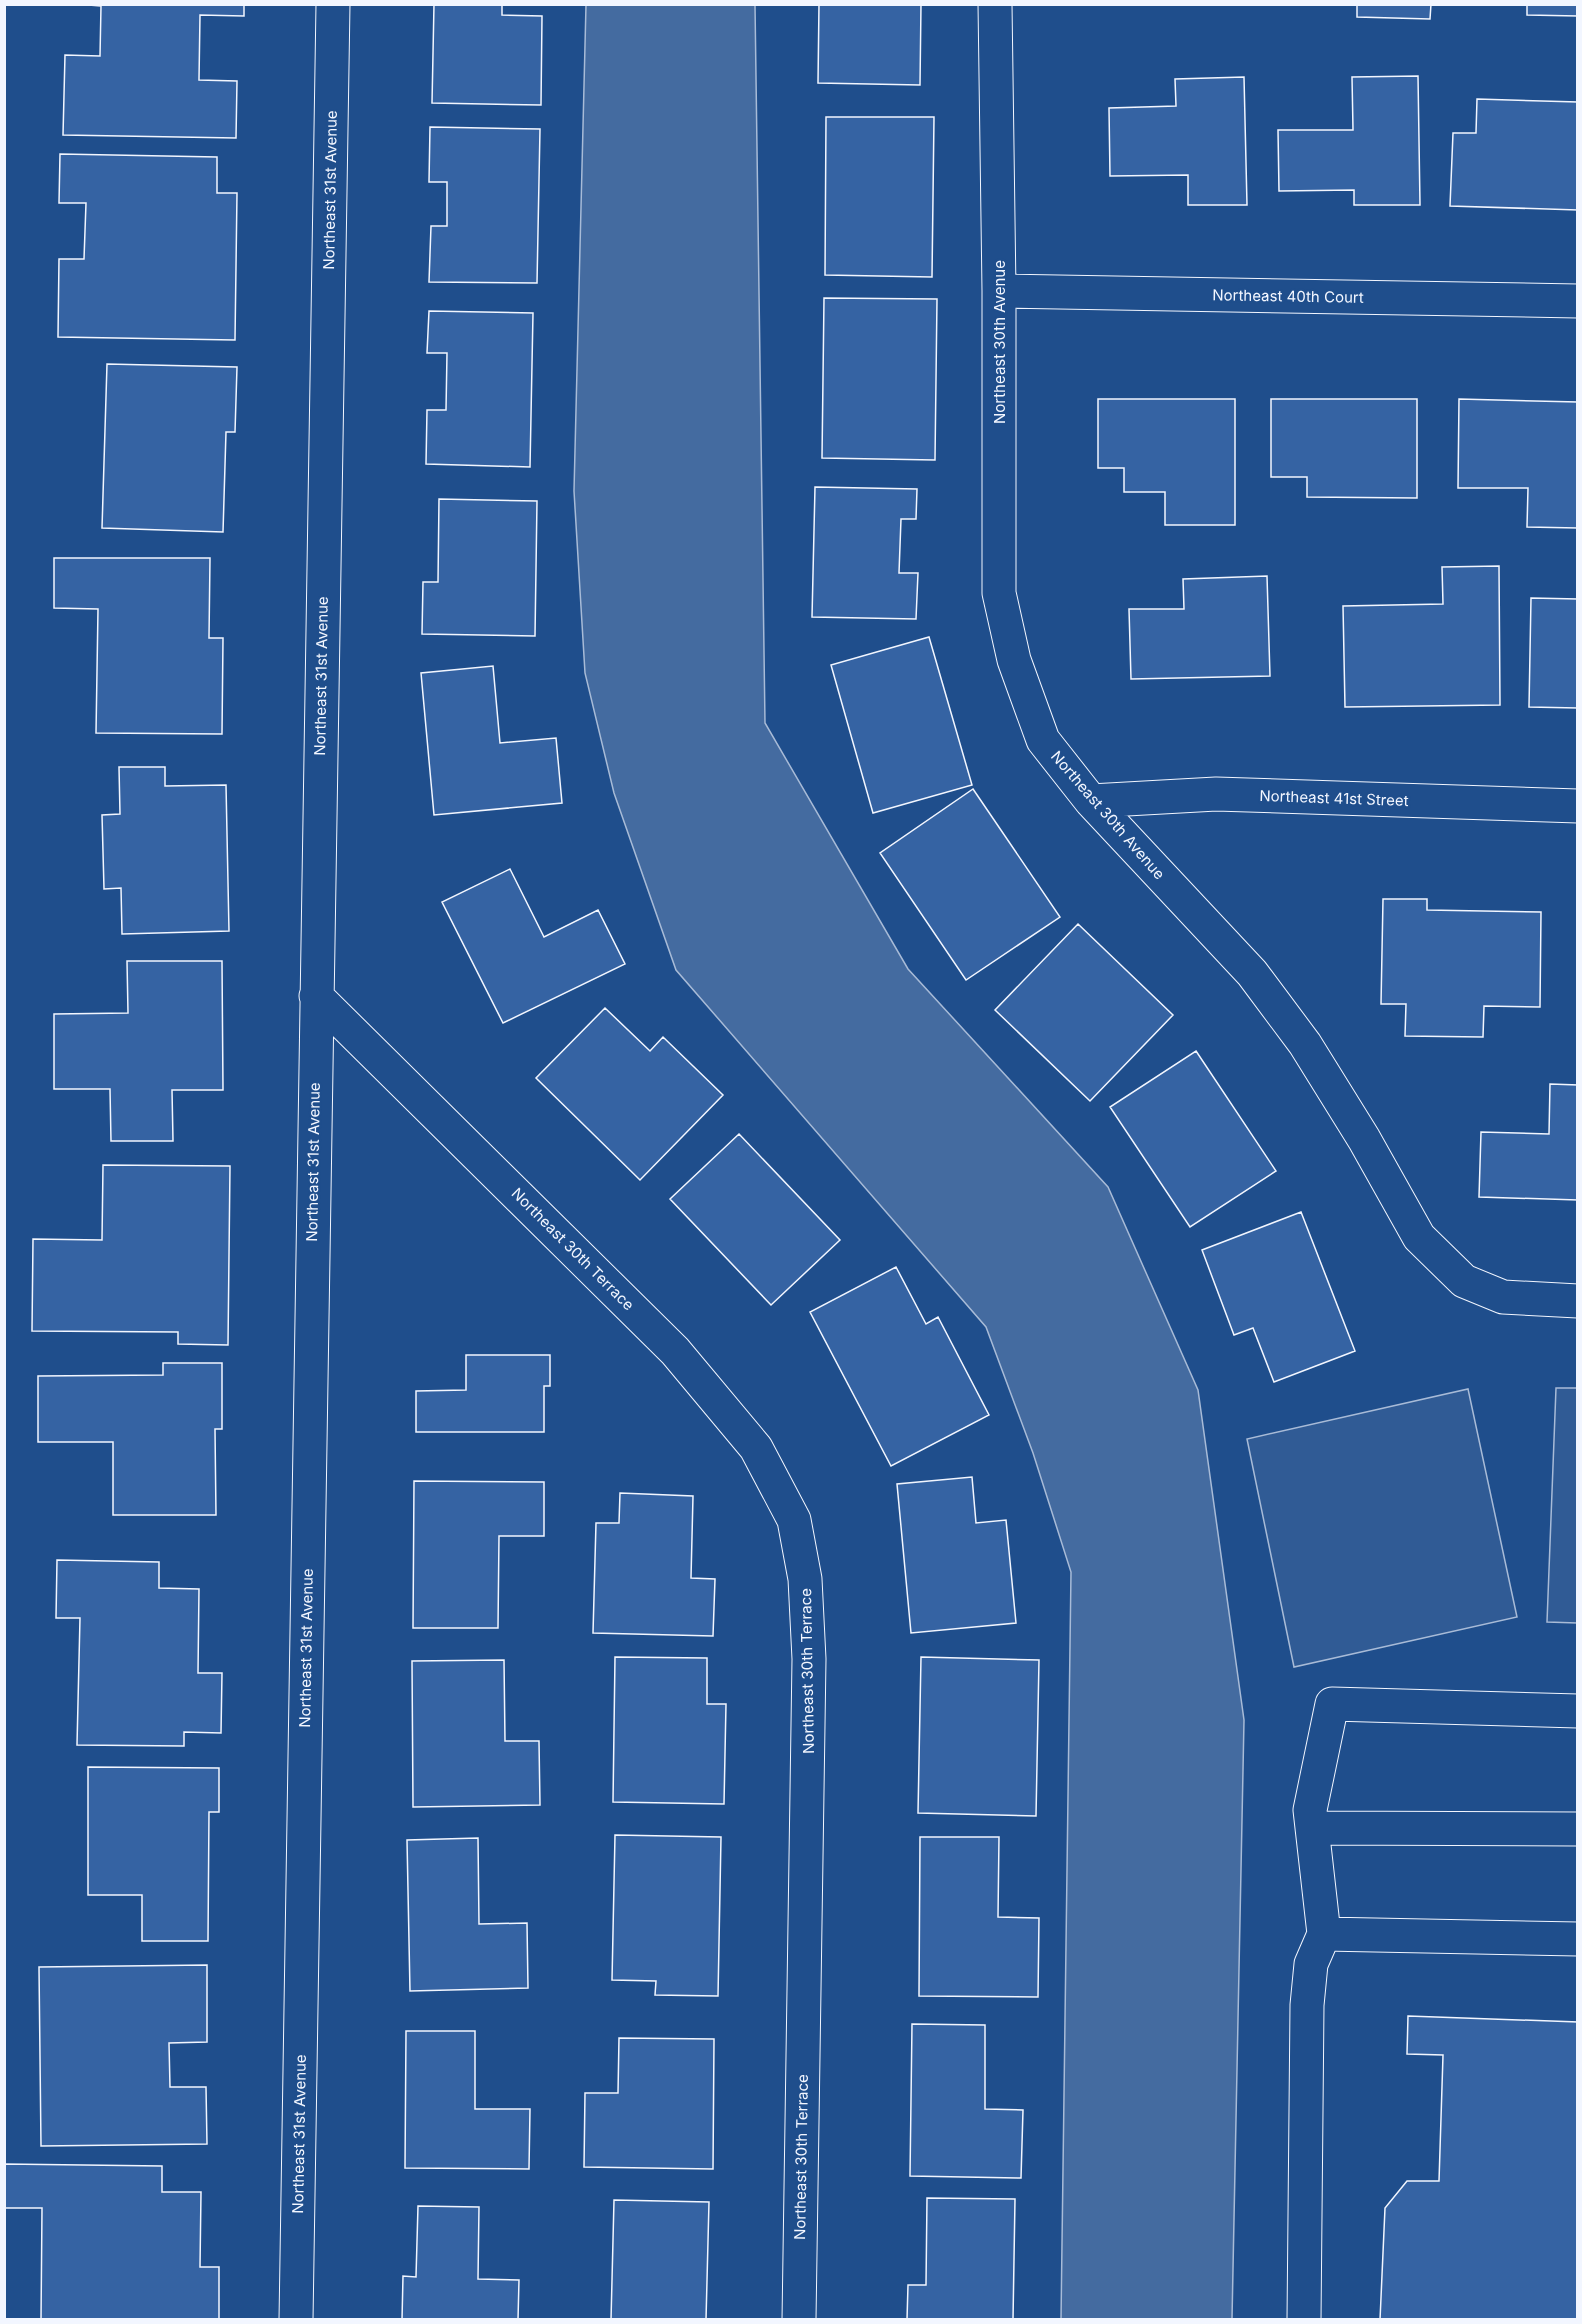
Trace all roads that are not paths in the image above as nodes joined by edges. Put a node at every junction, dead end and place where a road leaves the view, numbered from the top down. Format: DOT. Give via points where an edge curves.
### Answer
graph roads {
  1 [pos="333,4"];
  2 [pos="995,4"];
  3 [pos="999,291"];
  4 [pos="1578,301"];
  5 [pos="1091,801"];
  6 [pos="1578,806"];
  7 [pos="316,996"];
  8 [pos="1578,1301"];
  9 [pos="1578,1711"];
  10 [pos="1312,1828"];
  11 [pos="1578,1829"];
  12 [pos="1324,1934"];
  13 [pos="1578,1939"];
  14 [pos="296,2319"];
  15 [pos="799,2319"];
  16 [pos="1305,2319"];
  1 -- 7 [label="street, Northeast 31st Avenue"];
  2 -- 3 [label="street, Northeast 30th Avenue"];
  3 -- 4 [label="street, Northeast 40th Court"];
  3 -- 5 [label="street, Northeast 30th Avenue" via="999,592 1014,660 1042,740"];
  5 -- 6 [label="street, Northeast 41st Street" via="1216,794"];
  5 -- 8 [label="street, Northeast 30th Avenue" via="1252,973 1311,1054 1365,1139 1419,1237 1464,1281 1503,1297"];
  7 -- 14 [label="street, Northeast 31st Avenue"];
  7 -- 15 [label="street, Northeast 30th Terrace" via="675,1351 756,1448 794,1520 805,1579 809,1659"];
  9 -- 10 [label="street" via="1332,1704 1310,1810"];
  10 -- 11 [label="street"];
  10 -- 12 [label="street"];
  12 -- 13 [label="street"];
  12 -- 16 [label="street" via="1311,1964 1307,2005"];
}
